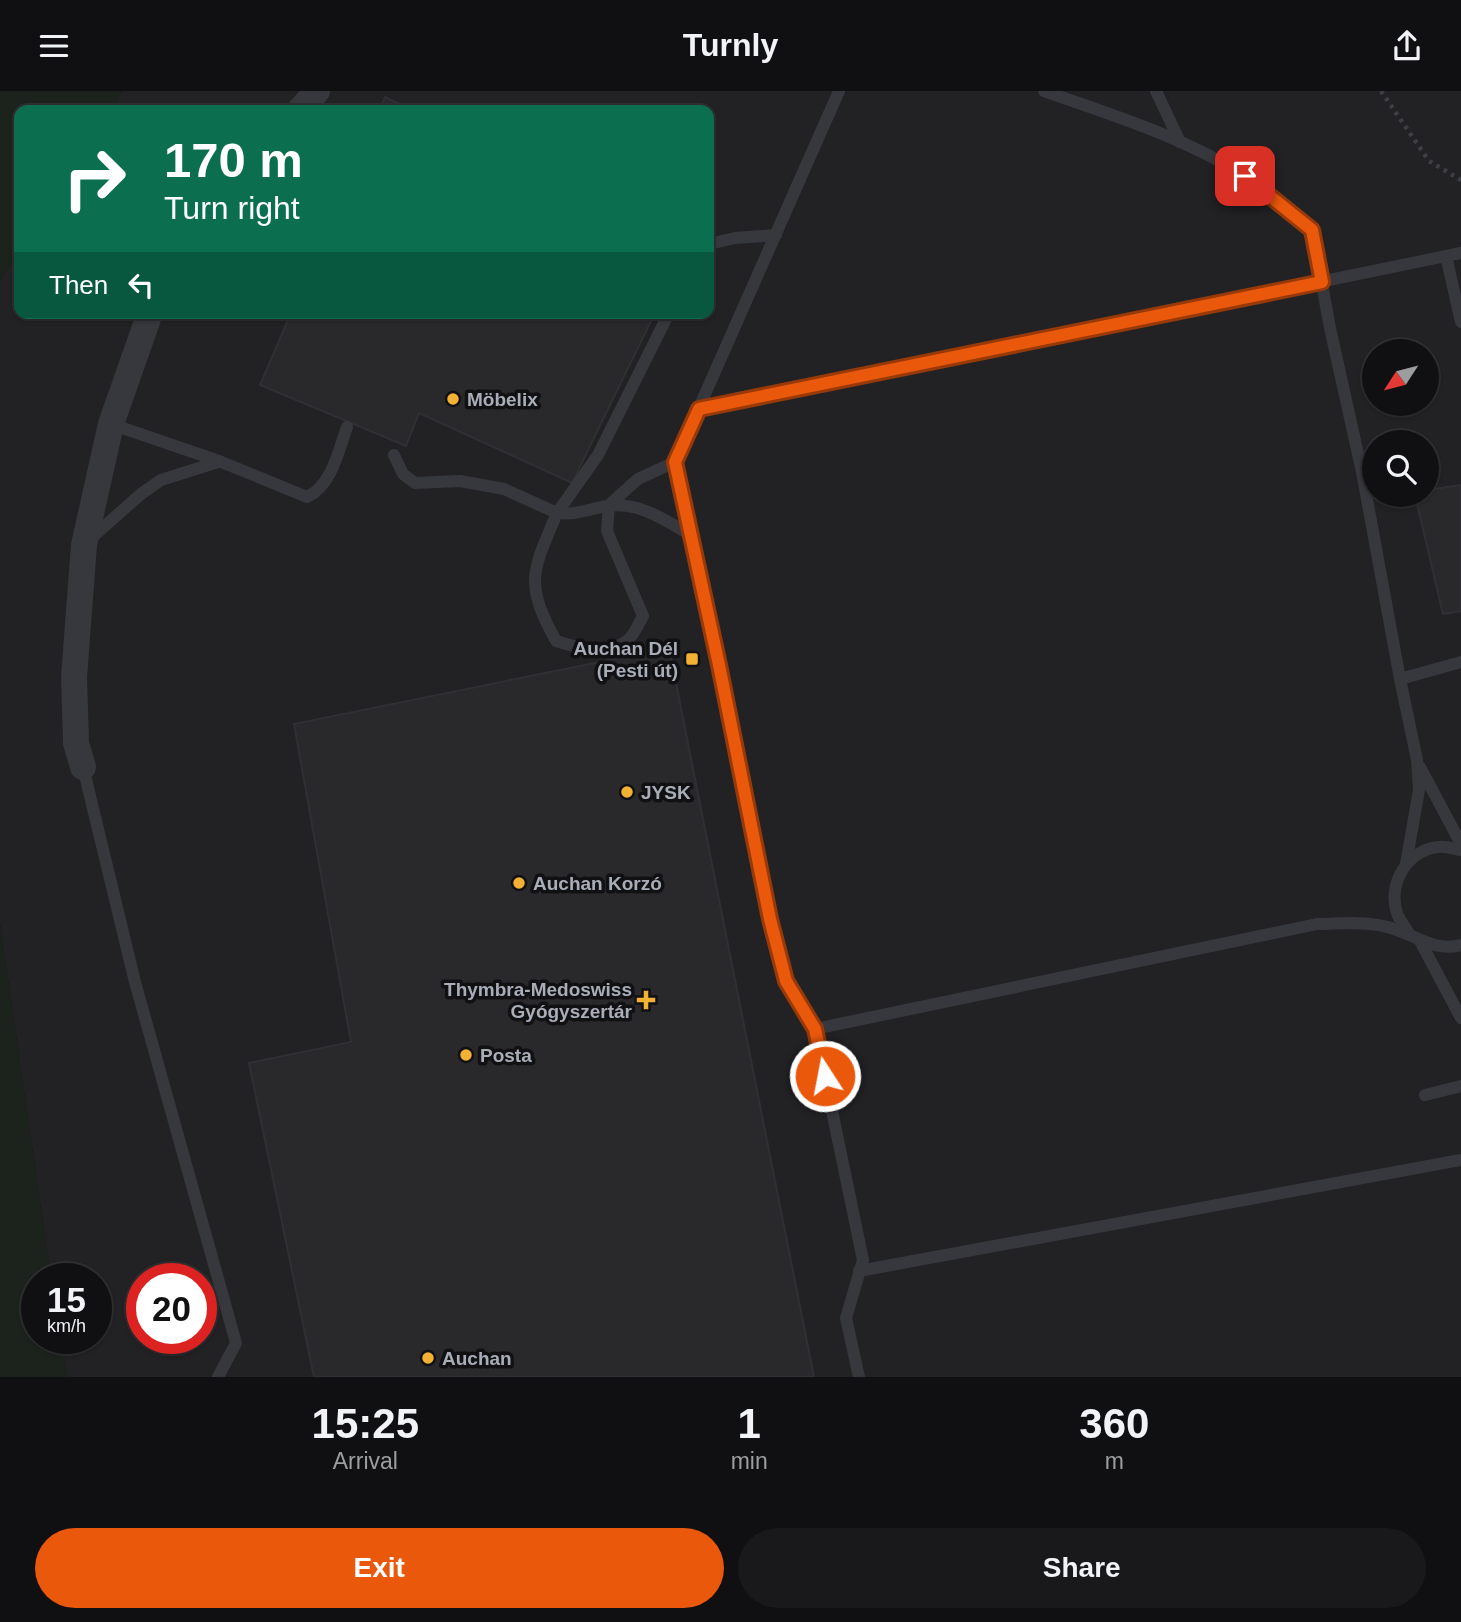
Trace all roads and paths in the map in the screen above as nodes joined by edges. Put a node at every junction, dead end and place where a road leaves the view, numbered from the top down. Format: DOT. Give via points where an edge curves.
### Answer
graph roads {
  1 [pos="317,91"];
  2 [pos="839,91"];
  3 [pos="1044,91"];
  4 [pos="1156,91"];
  5 [pos="1381,91"];
  6 [pos="304,105"];
  7 [pos="1180,142"];
  8 [pos="1461,180"];
  9 [pos="776,235"];
  10 [pos="714,243"];
  11 [pos="1461,253"];
  12 [pos="1446,256"];
  13 [pos="1322,282"];
  14 [pos="148,319"];
  15 [pos="666,319"];
  16 [pos="1461,322"];
  17 [pos="699,409"];
  18 [pos="111,424"];
  19 [pos="347,427"];
  20 [pos="394,455"];
  21 [pos="219,461"];
  22 [pos="675,462"];
  23 [pos="609,505"];
  24 [pos="557,513"];
  25 [pos="691,535"];
  26 [pos="84,545"];
  27 [pos="1461,662"];
  28 [pos="1400,679"];
  29 [pos="1417,760"];
  30 [pos="83,767"];
  31 [pos="1461,843"];
  32 [pos="1461,850"];
  33 [pos="1406,864"];
  34 [pos="1408,932"];
  35 [pos="1420,941"];
  36 [pos="1461,944"];
  37 [pos="1461,1018"];
  38 [pos="815,1029"];
  39 [pos="1461,1086"];
  40 [pos="1425,1094"];
  41 [pos="1461,1160"];
  42 [pos="859,1271"];
  43 [pos="218,1377"];
  44 [pos="859,1377"];
  1 -- 6 [label="street"];
  2 -- 9 [label="lane"];
  3 -- 7 [label="lane"];
  4 -- 7 [label="lane"];
  5 -- 8 [label="path" via="1429,161"];
  7 -- 13 [label="lane" via="1245,176 1312,230"];
  9 -- 10 [label="lane"];
  9 -- 17 [label="lane"];
  11 -- 12 [label="lane"];
  12 -- 13 [label="lane"];
  12 -- 16 [label="lane"];
  13 -- 17 [label="lane"];
  13 -- 28 [label="lane"];
  14 -- 18 [label="street"];
  15 -- 24 [label="lane" via="598,455"];
  17 -- 22 [label="lane"];
  18 -- 21 [label="lane"];
  18 -- 26 [label="street"];
  19 -- 21 [label="lane" via="330,473 318,492 307,497"];
  20 -- 24 [label="lane" via="403,474 415,483 460,481 504,489"];
  21 -- 26 [label="lane" via="161,480"];
  22 -- 23 [label="lane" via="638,479"];
  22 -- 25 [label="lane"];
  23 -- 24 [label="lane" via="576,515"];
  23 -- 24 [label="lane" via="607,531 643,616 629,640 609,648 580,649 556,641 539,609 534,580"];
  23 -- 25 [label="lane" via="643,509"];
  25 -- 38 [label="lane" via="770,919 786,981"];
  26 -- 30 [label="street" via="74,677 76,743"];
  27 -- 28 [label="lane"];
  28 -- 29 [label="lane"];
  29 -- 31 [label="lane"];
  29 -- 33 [label="lane" via="1419,790"];
  30 -- 43 [label="lane" via="135,982 236,1343"];
  32 -- 33 [label="lane" via="1440,847 1423,851"];
  33 -- 34 [label="lane" via="1394,897 1397,915"];
  34 -- 35 [label="lane"];
  34 -- 38 [label="lane" via="1381,925 1317,924"];
  35 -- 36 [label="lane" via="1441,948"];
  35 -- 37 [label="lane"];
  38 -- 42 [label="lane" via="863,1260"];
  39 -- 40 [label="lane"];
  41 -- 42 [label="lane"];
  42 -- 44 [label="lane" via="846,1318"];
}
